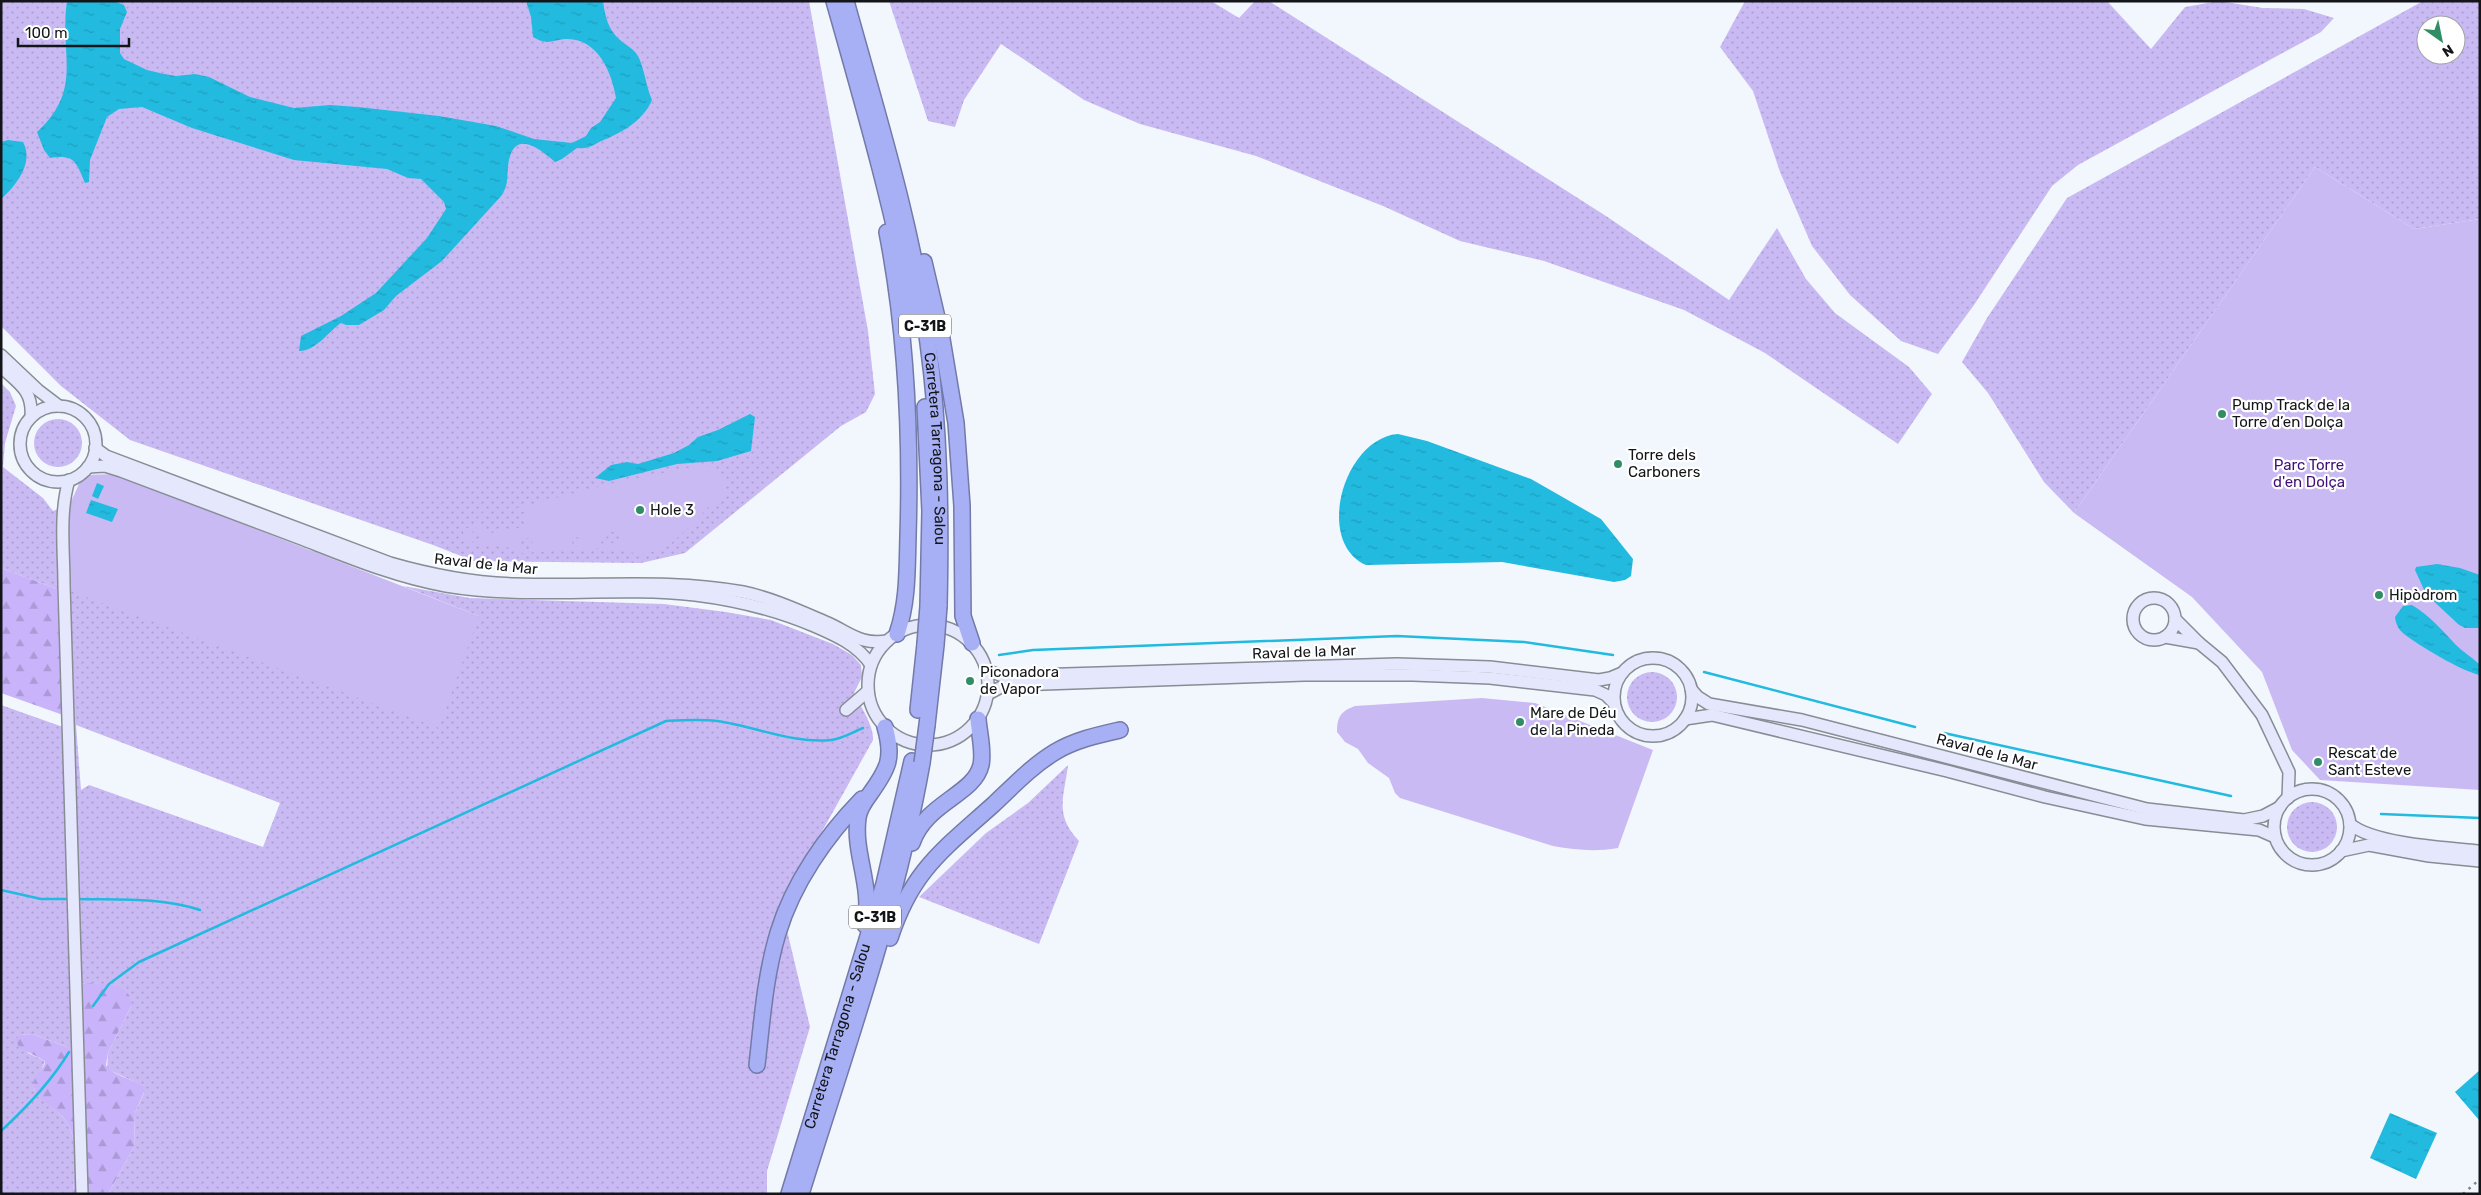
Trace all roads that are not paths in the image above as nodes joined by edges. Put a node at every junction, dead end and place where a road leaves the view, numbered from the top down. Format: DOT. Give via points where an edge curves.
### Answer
graph roads {
  1 [pos="834,1"];
  2 [pos="846,1"];
  3 [pos="856,58"];
  4 [pos="1,355"];
  5 [pos="1,367"];
  6 [pos="59,406"];
  7 [pos="31,417"];
  8 [pos="96,448"];
  9 [pos="88,467"];
  10 [pos="69,480"];
  11 [pos="47,481"];
  12 [pos="64,510"];
  13 [pos="2175,619"];
  14 [pos="892,637"];
  15 [pos="2165,637"];
  16 [pos="972,643"];
  17 [pos="2199,643"];
  18 [pos="871,665"];
  19 [pos="986,670"];
  20 [pos="1622,673"];
  21 [pos="1691,689"];
  22 [pos="868,691"];
  23 [pos="988,694"];
  24 [pos="1614,704"];
  25 [pos="875,712"];
  26 [pos="978,718"];
  27 [pos="1684,719"];
  28 [pos="886,727"];
  29 [pos="1120,730"];
  30 [pos="2289,772"];
  31 [pos="883,776"];
  32 [pos="2309,789"];
  33 [pos="2284,802"];
  34 [pos="2350,824"];
  35 [pos="2275,837"];
  36 [pos="2480,850"];
  37 [pos="2341,851"];
  38 [pos="2480,861"];
  39 [pos="868,1000"];
  40 [pos="757,1065"];
  41 [pos="834,1071"];
  42 [pos="82,1194"];
  43 [pos="789,1194"];
  44 [pos="801,1194"];
  1 -- 3 [label="highway, Carretera Tarragona - Salou / C-31B"];
  2 -- 3 [label="highway, Carretera Tarragona - Salou / C-31B"];
  3 -- 14 [label="highway" via="890,250 904,363 910,484 906,606"];
  3 -- 16 [label="highway" via="896,158 942,339 956,423 962,506 963,616"];
  3 -- 41 [label="highway, Carretera Tarragona - Salou / C-31B, bridge" via="891,160 913,256 928,341 941,510 931,644 917,762"];
  4 -- 6 [label="street"];
  5 -- 7 [label="street" via="28,394"];
  6 -- 7 [label="street" via="44,408"];
  6 -- 8 [label="street" via="75,410 87,419 94,432"];
  7 -- 11 [label="street" via="20,435 20,451 29,470"];
  8 -- 9 [label="street"];
  8 -- 14 [label="street, Raval de la Mar" via="106,456 261,515 390,563 430,574 515,584 708,586 767,598 862,641"];
  9 -- 10 [label="street"];
  9 -- 18 [label="street, Raval de la Mar" via="105,466 122,471 373,566 428,582 498,592 694,595 732,600 793,617 850,644"];
  10 -- 11 [label="street"];
  10 -- 12 [label="street"];
  11 -- 12 [label="street" via="58,494"];
  12 -- 42 [label="street"];
  13 -- 15 [label="street" via="2173,628"];
  13 -- 15 [label="street" via="2170,605 2161,599 2146,599 2136,607 2132,620 2138,634 2151,640"];
  13 -- 17 [label="street"];
  14 -- 16 [label="street" via="919,626 936,625 958,632"];
  14 -- 18 [label="street"];
  15 -- 17 [label="street"];
  16 -- 19 [label="street"];
  17 -- 30 [label="street" via="2243,686 2262,715"];
  18 -- 22 [label="street"];
  19 -- 20 [label="street, Raval de la Mar" via="1003,676 1397,664 1490,667 1599,680"];
  19 -- 23 [label="street"];
  20 -- 21 [label="street, Raval de la Mar" via="1636,661 1662,658 1684,673"];
  20 -- 24 [label="street" via="1615,687"];
  21 -- 27 [label="street" via="1691,705"];
  21 -- 33 [label="street, Raval de la Mar" via="1709,704 1802,720 2147,809 2244,820 2262,816"];
  22 -- 25 [label="street"];
  22 -- 25 [label="street" via="846,710"];
  23 -- 24 [label="street, Raval de la Mar" via="1005,686 1039,684 1304,675 1413,675 1490,678 1596,690"];
  23 -- 26 [label="street"];
  24 -- 27 [label="street, Raval de la Mar" via="1621,720 1642,734 1664,734"];
  25 -- 28 [label="street"];
  26 -- 28 [label="street" via="956,738 934,744 910,742"];
  26 -- 39 [label="highway" via="982,749 980,768 967,787 934,810 916,833"];
  27 -- 35 [label="street, Raval de la Mar" via="1712,715 2136,817 2259,830"];
  28 -- 31 [label="highway" via="890,760"];
  29 -- 39 [label="highway" via="1076,742 1052,754 936,857 914,883 901,906"];
  30 -- 32 [label="street"];
  30 -- 33 [label="street"];
  31 -- 40 [label="highway" via="828,838 789,904 770,968"];
  31 -- 41 [label="highway" via="864,802 858,818 867,915 833,1043"];
  32 -- 33 [label="street, Raval de la Mar"];
  32 -- 34 [label="street" via="2324,791 2336,798 2346,810"];
  33 -- 35 [label="street" via="2275,818"];
  34 -- 36 [label="street" via="2367,835 2429,846"];
  34 -- 37 [label="street" via="2349,836"];
  35 -- 37 [label="street" via="2288,857 2304,864 2327,862"];
  37 -- 38 [label="street" via="2369,845"];
  39 -- 41 [label="highway" via="856,1037"];
  41 -- 43 [label="highway, Carretera Tarragona - Salou / C-31B"];
  41 -- 44 [label="highway, Carretera Tarragona - Salou / C-31B"];
}
